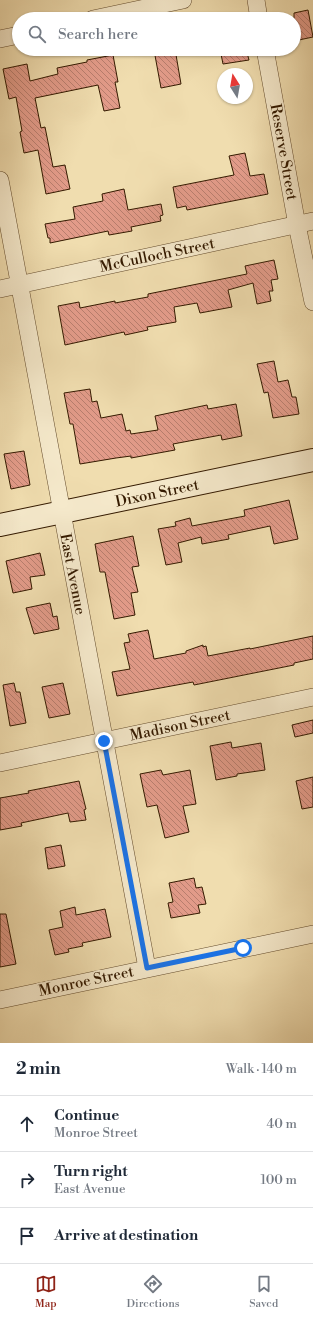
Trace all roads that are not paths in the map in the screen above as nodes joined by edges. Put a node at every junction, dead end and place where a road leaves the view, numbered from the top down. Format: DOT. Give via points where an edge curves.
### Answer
graph roads {
  1 [pos="183,0"];
  2 [pos="256,0"];
  3 [pos="126,12"];
  4 [pos="258,12"];
  5 [pos="12,36"];
  6 [pos="0,39"];
  7 [pos="267,56"];
  8 [pos="0,180"];
  9 [pos="305,223"];
  10 [pos="19,286"];
  11 [pos="0,289"];
  12 [pos="313,302"];
  13 [pos="313,460"];
  14 [pos="61,513"];
  15 [pos="0,525"];
  16 [pos="313,697"];
  17 [pos="104,741"];
  18 [pos="0,763"];
  19 [pos="313,934"];
  20 [pos="147,968"];
  21 [pos="0,1000"];
  1 -- 3 [label="street"];
  2 -- 4 [label="street"];
  5 -- 6 [label="street"];
  7 -- 9 [label="street, Reserve Street"];
  8 -- 10 [label="street, East Avenue"];
  9 -- 10 [label="street, McCulloch Street"];
  9 -- 12 [label="street, Reserve Street"];
  10 -- 11 [label="street, McCulloch Street"];
  10 -- 14 [label="street, East Avenue"];
  13 -- 14 [label="street, Dixon Street"];
  14 -- 15 [label="street, Dixon Street"];
  14 -- 17 [label="street, East Avenue"];
  16 -- 17 [label="street, Madison Street"];
  17 -- 18 [label="street, Madison Street"];
  17 -- 20 [label="street, East Avenue"];
  19 -- 20 [label="street, Monroe Street"];
  20 -- 21 [label="street, Monroe Street"];
}
